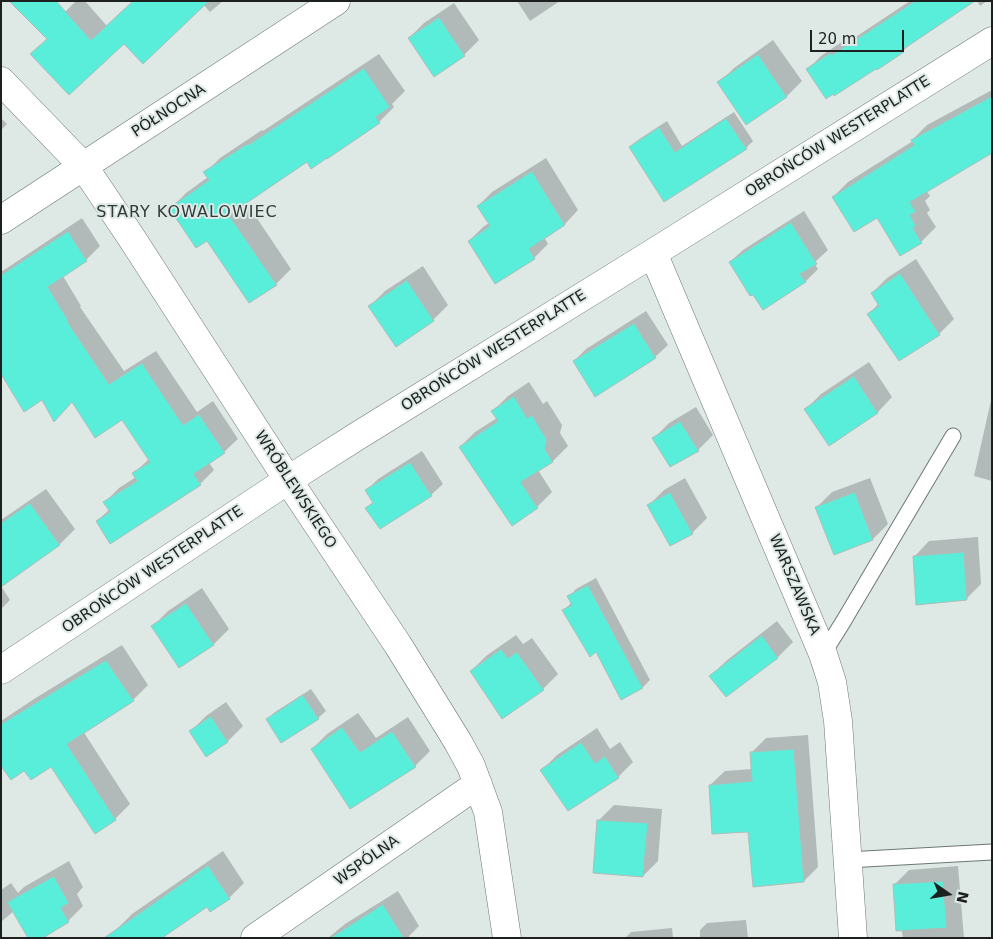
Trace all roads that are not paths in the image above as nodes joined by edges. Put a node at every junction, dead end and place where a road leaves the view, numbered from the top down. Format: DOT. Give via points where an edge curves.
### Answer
graph roads {
  1 [pos="336,1"];
  2 [pos="992,41"];
  3 [pos="1,82"];
  4 [pos="84,166"];
  5 [pos="1,220"];
  6 [pos="653,253"];
  7 [pos="953,436"];
  8 [pos="288,480"];
  9 [pos="823,654"];
  10 [pos="1,670"];
  11 [pos="478,784"];
  12 [pos="992,852"];
  13 [pos="847,860"];
  14 [pos="256,938"];
  15 [pos="507,938"];
  16 [pos="853,938"];
  1 -- 4 [label="street, PÓŁNOCNA"];
  2 -- 6 [label="street, OBROŃCÓW WESTERPLATTE"];
  3 -- 4 [label="street, WRÓBLEWSKIEGO"];
  4 -- 5 [label="street, PÓŁNOCNA"];
  4 -- 8 [label="street, WRÓBLEWSKIEGO"];
  6 -- 8 [label="street, OBROŃCÓW WESTERPLATTE"];
  6 -- 9 [label="street, WARSZAWSKA"];
  7 -- 9 [label="lane"];
  8 -- 10 [label="street, OBROŃCÓW WESTERPLATTE"];
  8 -- 11 [label="street, WRÓBLEWSKIEGO" via="398,644 458,742"];
  9 -- 13 [label="street, WARSZAWSKA" via="832,682 838,721"];
  11 -- 14 [label="street, WSPÓLNA"];
  11 -- 15 [label="street, WRÓBLEWSKIEGO" via="488,812"];
  12 -- 13 [label="lane"];
  13 -- 16 [label="street, WARSZAWSKA"];
}
